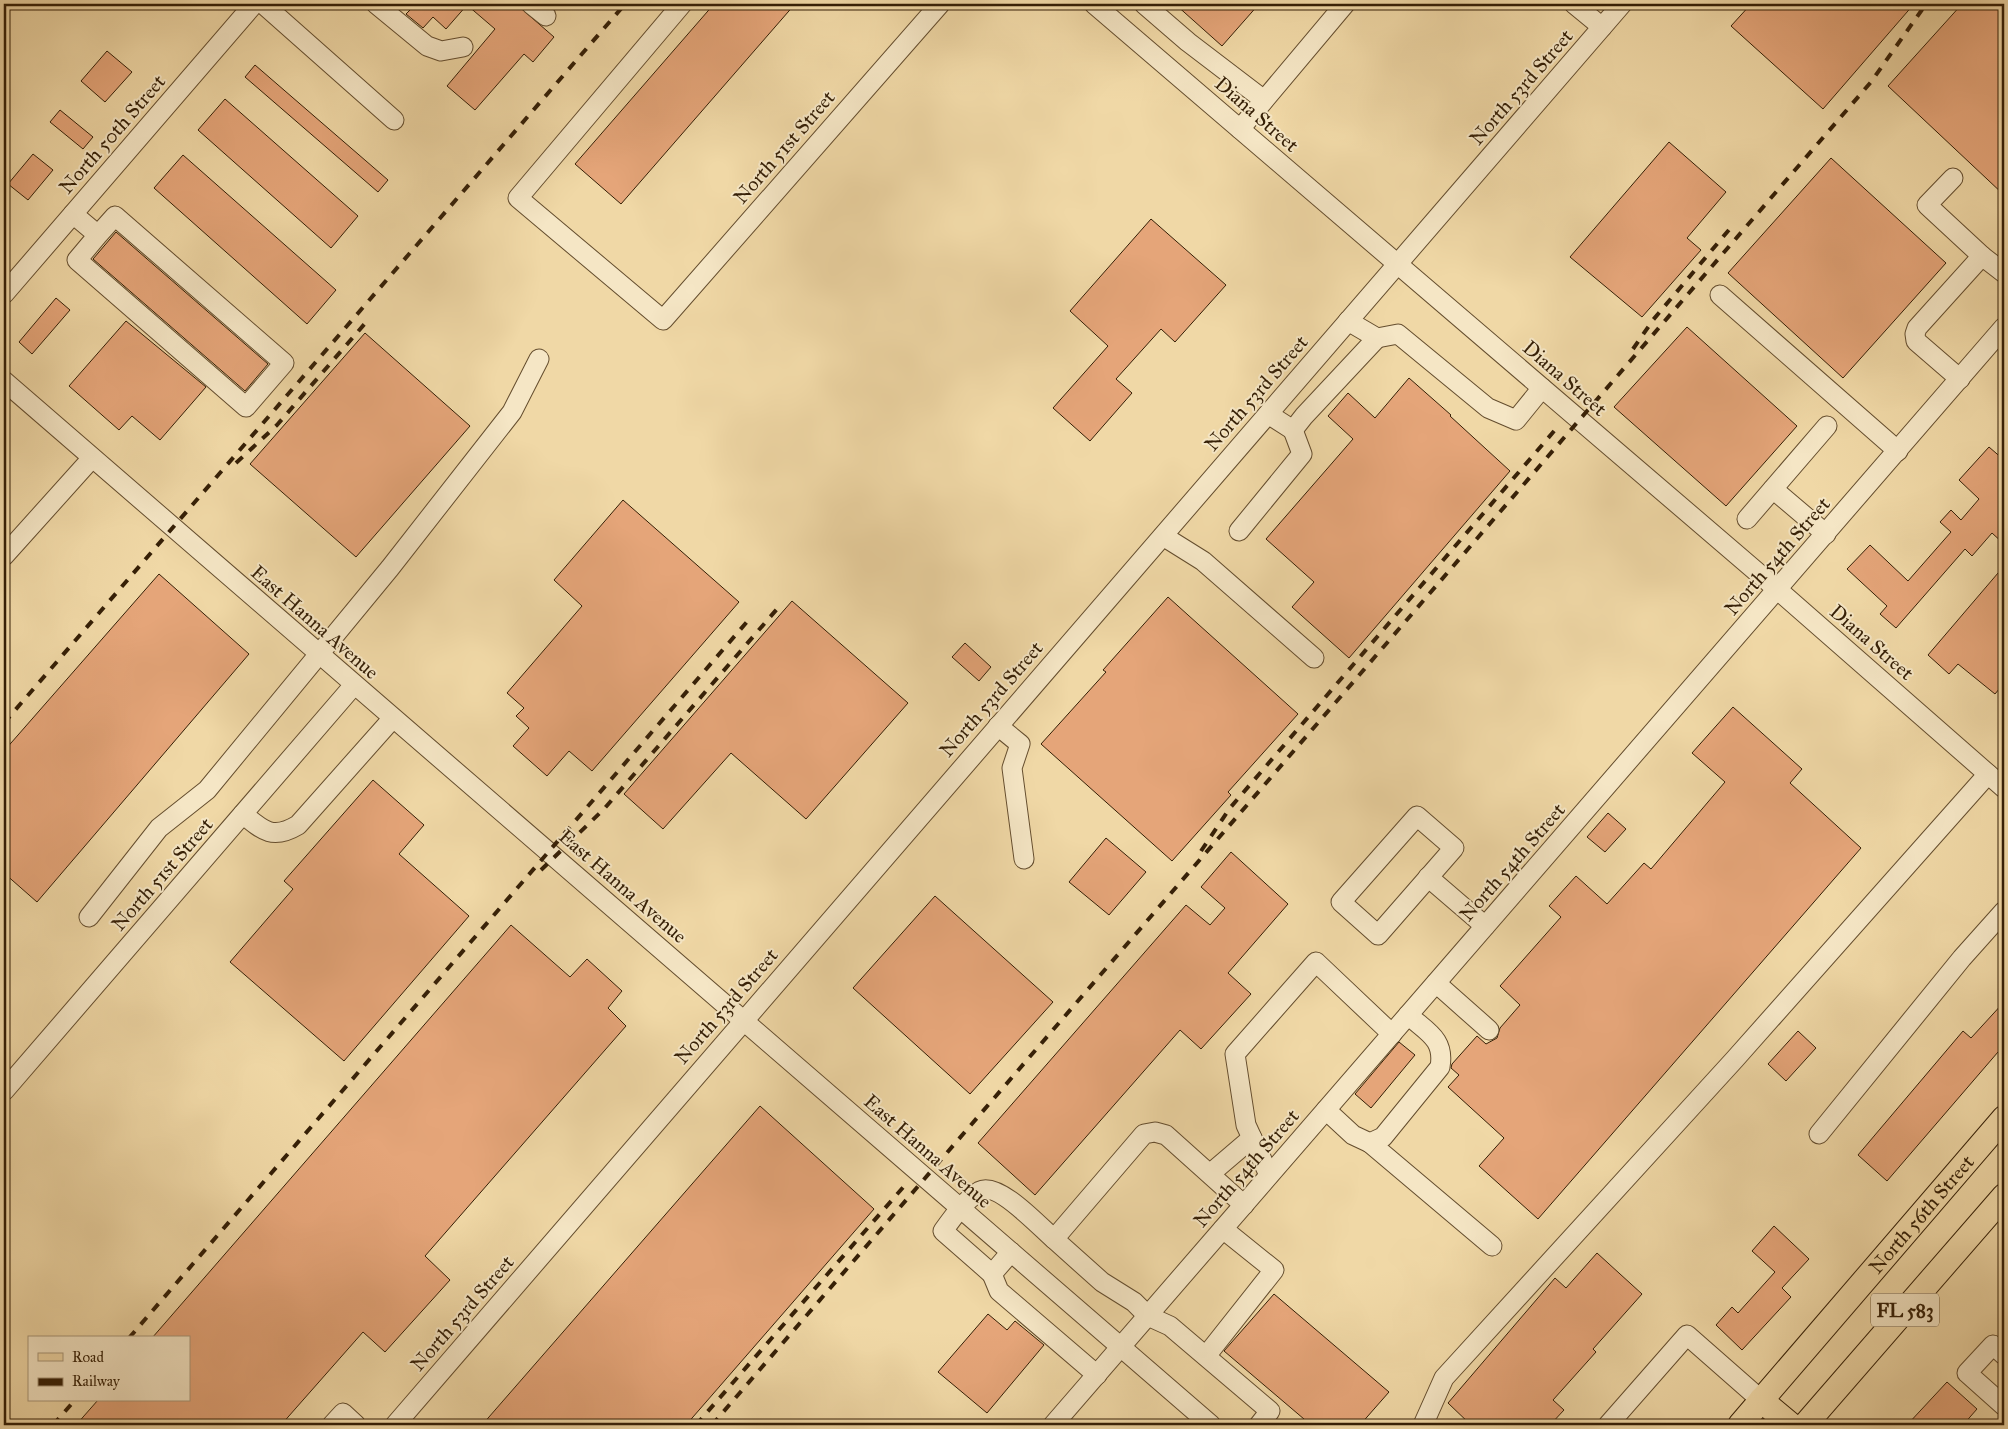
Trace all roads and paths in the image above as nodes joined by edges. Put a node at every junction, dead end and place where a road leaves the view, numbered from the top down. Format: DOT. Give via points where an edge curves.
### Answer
graph roads {
  1 [pos="254,4"];
  2 [pos="263,4"];
  3 [pos="376,4"];
  4 [pos="531,4"];
  5 [pos="682,4"];
  6 [pos="940,4"];
  7 [pos="1094,4"];
  8 [pos="1144,4"];
  9 [pos="1345,4"];
  10 [pos="1574,4"];
  11 [pos="1622,4"];
  12 [pos="546,16"];
  13 [pos="1602,27"];
  14 [pos="463,47"];
  15 [pos="1264,100"];
  16 [pos="394,120"];
  17 [pos="1240,129"];
  18 [pos="1953,178"];
  19 [pos="73,214"];
  20 [pos="98,235"];
  21 [pos="1982,256"];
  22 [pos="1398,264"];
  23 [pos="2004,273"];
  24 [pos="4,294"];
  25 [pos="1720,295"];
  26 [pos="1348,321"];
  27 [pos="2004,328"];
  28 [pos="1377,338"];
  29 [pos="538,359"];
  30 [pos="1960,379"];
  31 [pos="4,381"];
  32 [pos="1542,388"];
  33 [pos="1268,414"];
  34 [pos="1827,426"];
  35 [pos="1293,430"];
  36 [pos="1898,451"];
  37 [pos="92,458"];
  38 [pos="1773,489"];
  39 [pos="1747,519"];
  40 [pos="1239,531"];
  41 [pos="1826,534"];
  42 [pos="1162,536"];
  43 [pos="4,556"];
  44 [pos="1778,590"];
  45 [pos="318,654"];
  46 [pos="1314,658"];
  47 [pos="354,686"];
  48 [pos="392,718"];
  49 [pos="998,726"];
  50 [pos="1988,774"];
  51 [pos="2004,788"];
  52 [pos="244,814"];
  53 [pos="1024,859"];
  54 [pos="1428,877"];
  55 [pos="2004,911"];
  56 [pos="89,917"];
  57 [pos="1485,926"];
  58 [pos="1436,983"];
  59 [pos="1408,1015"];
  60 [pos="743,1020"];
  61 [pos="1489,1030"];
  62 [pos="1392,1034"];
  63 [pos="4,1091"];
  64 [pos="1326,1110"];
  65 [pos="2004,1118"];
  66 [pos="1819,1134"];
  67 [pos="1252,1138"];
  68 [pos="1370,1143"];
  69 [pos="1210,1173"];
  70 [pos="1269,1175"];
  71 [pos="2004,1196"];
  72 [pos="1244,1205"];
  73 [pos="960,1209"];
  74 [pos="1223,1229"];
  75 [pos="1054,1239"];
  76 [pos="1492,1246"];
  77 [pos="1011,1252"];
  78 [pos="995,1282"];
  79 [pos="1148,1316"];
  80 [pos="1122,1347"];
  81 [pos="2004,1355"];
  82 [pos="1206,1356"];
  83 [pos="1097,1375"];
  84 [pos="1761,1400"];
  85 [pos="2004,1406"];
  86 [pos="332,1425"];
  87 [pos="356,1425"];
  88 [pos="395,1425"];
  89 [pos="1053,1425"];
  90 [pos="1211,1425"];
  91 [pos="1258,1425"];
  92 [pos="1422,1425"];
  93 [pos="1608,1425"];
  94 [pos="1740,1425"];
  95 [pos="1791,1425"];
  96 [pos="1805,1425"];
  1 -- 19 [label="street, North 50th Street"];
  2 -- 16 [label="street"];
  3 -- 14 [label="street" via="427,46 441,52"];
  4 -- 12 [label="street"];
  5 -- 6 [label="street, North 51st Street" via="518,198 663,320"];
  7 -- 17 [label="street, Diana Street"];
  8 -- 15 [label="street"];
  9 -- 15 [label="street"];
  10 -- 13 [label="street"];
  11 -- 13 [label="street, North 53rd Street"];
  13 -- 22 [label="street, North 53rd Street"];
  15 -- 17 [label="street"];
  17 -- 22 [label="street, Diana Street"];
  18 -- 21 [label="street" via="1926,206"];
  19 -- 20 [label="street"];
  19 -- 24 [label="street, North 50th Street"];
  20 -- 20 [label="street" via="77,260 246,406 284,363 115,216"];
  21 -- 23 [label="street"];
  21 -- 30 [label="street" via="1915,334 1916,341"];
  22 -- 26 [label="street, North 53rd Street"];
  22 -- 32 [label="street, Diana Street"];
  25 -- 36 [label="street"];
  26 -- 28 [label="street"];
  26 -- 33 [label="street, North 53rd Street"];
  27 -- 30 [label="street, North 54th Street"];
  28 -- 32 [label="street" via="1398,334 1488,408 1516,420"];
  28 -- 35 [label="street"];
  29 -- 45 [label="street" via="512,412"];
  30 -- 36 [label="street, North 54th Street"];
  31 -- 37 [label="street, East Hanna Avenue"];
  32 -- 44 [label="street, Diana Street"];
  33 -- 35 [label="street"];
  33 -- 42 [label="street, North 53rd Street"];
  34 -- 38 [label="street"];
  35 -- 40 [label="street" via="1302,454"];
  36 -- 41 [label="street, North 54th Street"];
  37 -- 43 [label="street"];
  37 -- 45 [label="street, East Hanna Avenue"];
  38 -- 39 [label="street"];
  38 -- 41 [label="street"];
  41 -- 44 [label="street, North 54th Street"];
  42 -- 46 [label="street" via="1203,561"];
  42 -- 49 [label="street, North 53rd Street"];
  44 -- 50 [label="street, Diana Street"];
  44 -- 57 [label="street, North 54th Street"];
  45 -- 47 [label="street, East Hanna Avenue"];
  45 -- 56 [label="street" via="207,790 159,828"];
  47 -- 48 [label="street, East Hanna Avenue"];
  47 -- 52 [label="street, North 51st Street"];
  48 -- 52 [label="street" via="298,825 286,832 272,833"];
  48 -- 60 [label="street, East Hanna Avenue"];
  49 -- 53 [label="street" via="1020,744 1012,768"];
  49 -- 60 [label="street, North 53rd Street"];
  50 -- 51 [label="street, Diana Street"];
  50 -- 92 [label="street" via="1735,1059 1444,1378"];
  52 -- 63 [label="street, North 51st Street"];
  54 -- 54 [label="street" via="1378,935 1341,902 1417,816 1454,848"];
  54 -- 57 [label="street"];
  55 -- 66 [label="street"];
  57 -- 58 [label="street, North 54th Street"];
  58 -- 59 [label="street, North 54th Street"];
  58 -- 61 [label="street"];
  59 -- 62 [label="street, North 54th Street"];
  59 -- 68 [label="street" via="1439,1043 1443,1053 1440,1067 1383,1137"];
  60 -- 73 [label="street, East Hanna Avenue"];
  60 -- 88 [label="street, North 53rd Street"];
  62 -- 64 [label="street, North 54th Street"];
  62 -- 67 [label="street" via="1316,962 1235,1054 1246,1125"];
  64 -- 68 [label="street" via="1353,1135"];
  64 -- 70 [label="street, North 54th Street"];
  65 -- 84 [label="main road, North 56th Street / FL 583"];
  67 -- 69 [label="street"];
  67 -- 70 [label="street"];
  68 -- 76 [label="street"];
  69 -- 72 [label="street"];
  69 -- 75 [label="street" via="1166,1135 1144,1134"];
  70 -- 72 [label="street, North 54th Street"];
  71 -- 96 [label="main road, FL 583"];
  72 -- 74 [label="street, North 54th Street"];
  73 -- 75 [label="street" via="980,1191 990,1188 1001,1193"];
  73 -- 77 [label="street, East Hanna Avenue"];
  73 -- 78 [label="street" via="943,1231"];
  74 -- 79 [label="street, North 54th Street"];
  74 -- 82 [label="street" via="1274,1270"];
  75 -- 79 [label="street" via="1102,1282 1134,1302"];
  77 -- 78 [label="street"];
  77 -- 80 [label="street, East Hanna Avenue"];
  78 -- 83 [label="street"];
  79 -- 80 [label="street, North 54th Street"];
  79 -- 82 [label="street" via="1170,1326"];
  80 -- 83 [label="street, North 54th Street"];
  80 -- 90 [label="street, East Hanna Avenue"];
  81 -- 85 [label="street" via="1993,1345 1967,1373"];
  82 -- 91 [label="street" via="1270,1410"];
  83 -- 89 [label="street, North 54th Street"];
  84 -- 93 [label="street" via="1686,1335"];
  84 -- 94 [label="main road, North 56th Street / FL 583"];
  84 -- 95 [label="main road"];
  86 -- 87 [label="street" via="342,1414"];
}
